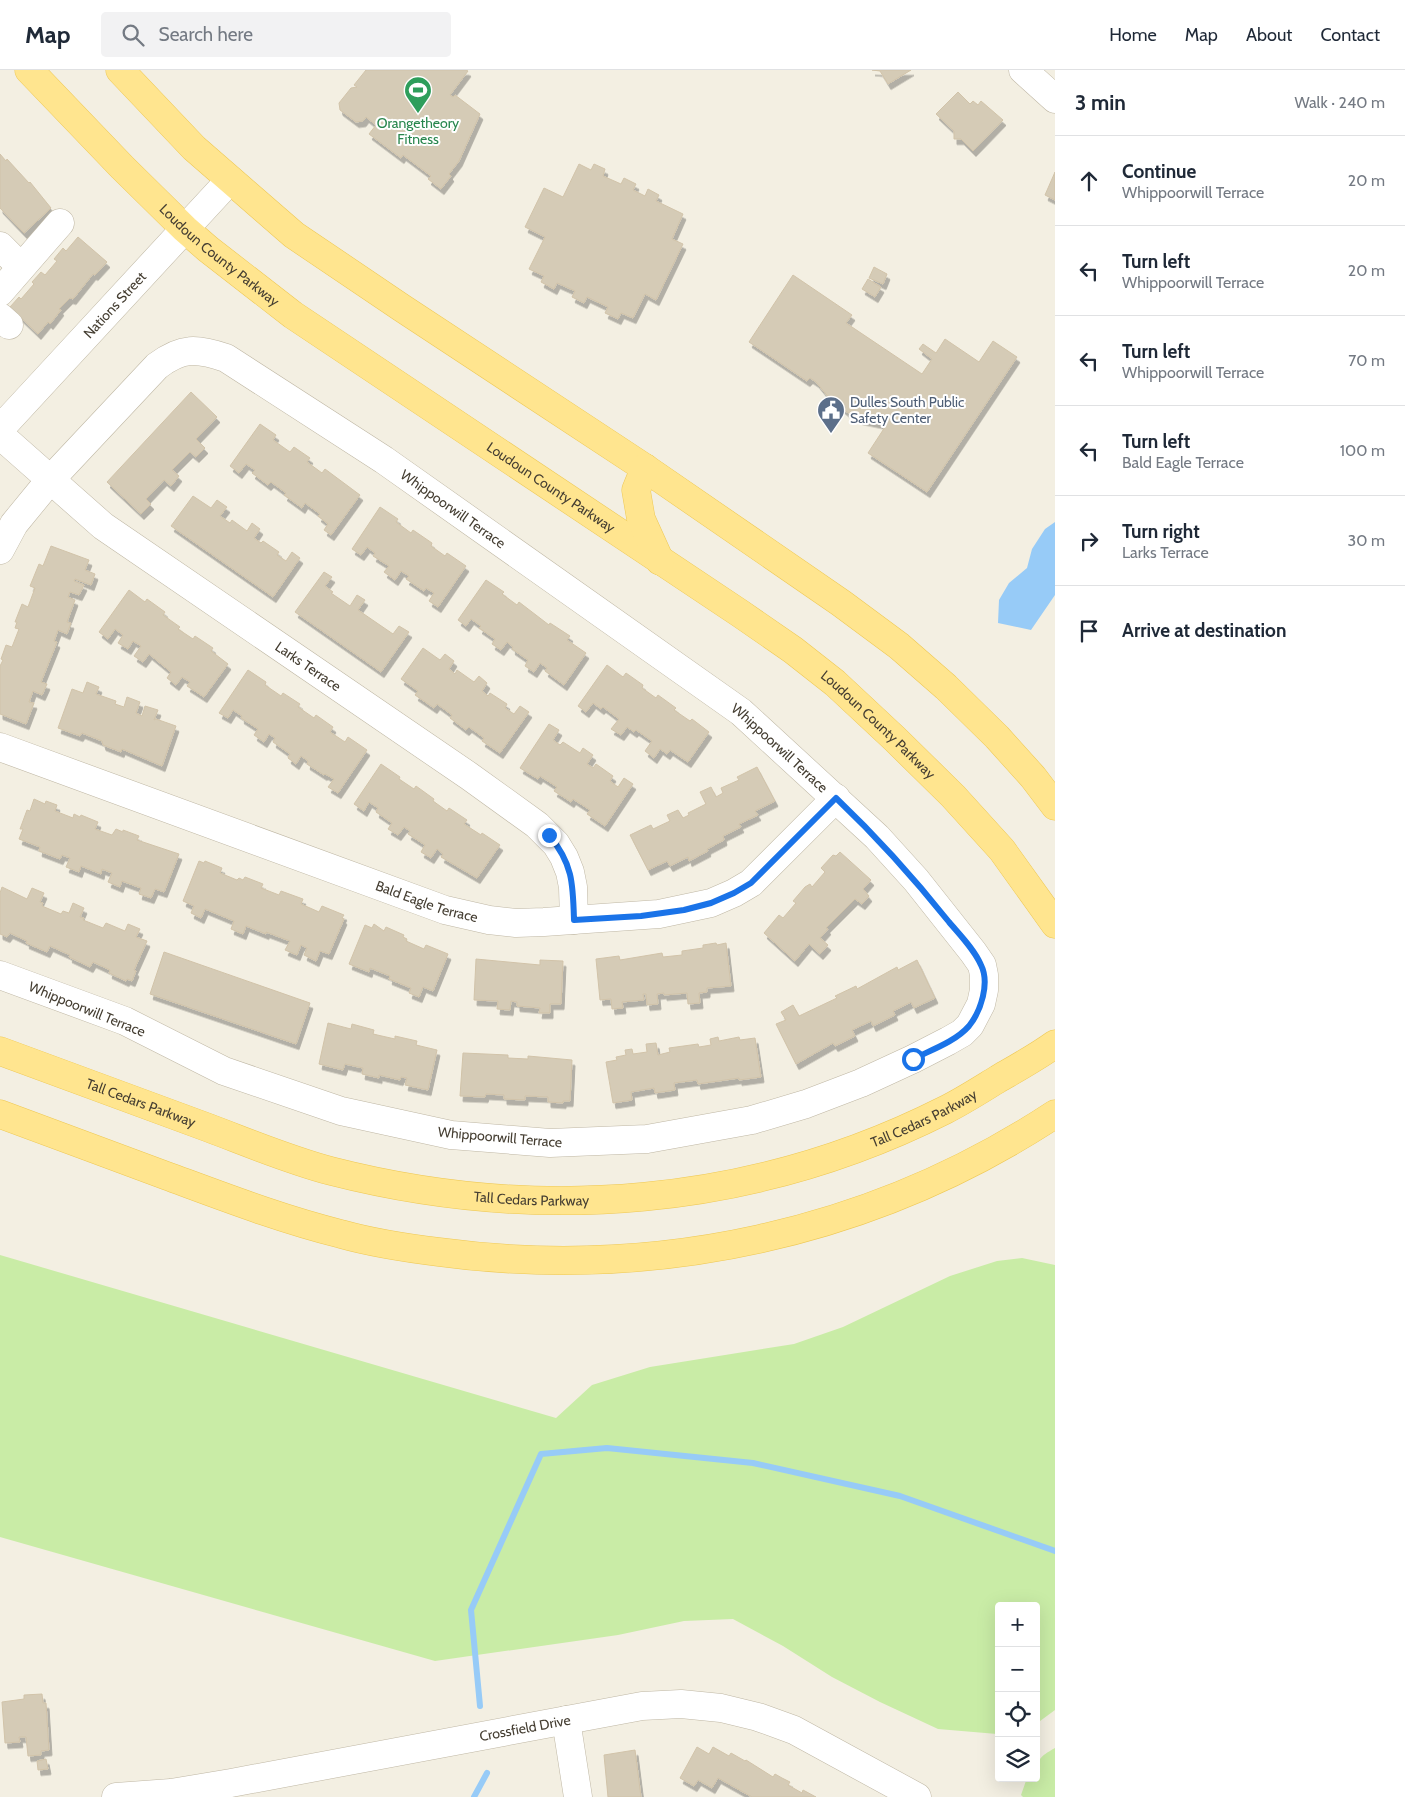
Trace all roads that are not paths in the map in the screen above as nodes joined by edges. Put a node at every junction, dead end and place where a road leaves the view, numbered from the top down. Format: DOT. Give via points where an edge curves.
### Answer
graph roads {
  1 [pos="29,70"];
  2 [pos="120,70"];
  3 [pos="1023,70"];
  4 [pos="1055,99"];
  5 [pos="230,180"];
  6 [pos="60,223"];
  7 [pos="185,229"];
  8 [pos="0,246"];
  9 [pos="21,267"];
  10 [pos="0,292"];
  11 [pos="0,429"];
  12 [pos="0,435"];
  13 [pos="645,468"];
  14 [pos="50,480"];
  15 [pos="0,550"];
  16 [pos="660,561"];
  17 [pos="0,747"];
  18 [pos="836,798"];
  19 [pos="1055,806"];
  20 [pos="574,920"];
  21 [pos="1055,924"];
  22 [pos="0,975"];
  23 [pos="1055,1044"];
  24 [pos="0,1051"];
  25 [pos="0,1114"];
  26 [pos="1055,1114"];
  27 [pos="566,1720"];
  28 [pos="116,1797"];
  29 [pos="578,1797"];
  30 [pos="918,1797"];
  1 -- 7 [label="main road, Loudoun County Parkway"];
  2 -- 5 [label="main road" via="194,148"];
  3 -- 4 [label="street"];
  5 -- 7 [label="street, Nations Street"];
  5 -- 13 [label="main road" via="294,236"];
  6 -- 9 [label="street"];
  7 -- 11 [label="street, Nations Street"];
  7 -- 16 [label="main road, Loudoun County Parkway" via="293,315"];
  8 -- 9 [label="street"];
  9 -- 10 [label="street"];
  12 -- 14 [label="street, Larks Terrace"];
  13 -- 16 [label="main road" via="636,490 637,497 641,519"];
  13 -- 19 [label="main road" via="899,646 998,736"];
  14 -- 15 [label="street, Whippoorwill Terrace" via="14,524"];
  14 -- 18 [label="street, Whippoorwill Terrace" via="148,375 167,359 188,350 206,351 226,358 384,460 741,712"];
  14 -- 20 [label="street, Larks Terrace" via="103,526 537,825 556,844 570,872"];
  16 -- 21 [label="main road, Loudoun County Parkway" via="835,682 953,796 1002,850"];
  17 -- 20 [label="street, Bald Eagle Terrace" via="445,910 516,923"];
  18 -- 20 [label="street, Bald Eagle Terrace" via="751,883 734,893 711,903 675,911"];
  18 -- 22 [label="street, Whippoorwill Terrace" via="916,880 973,952 982,965 984,975 981,1004 962,1033 913,1059 806,1104 752,1120 647,1139 550,1143 451,1135 341,1111 224,1071 125,1021"];
  23 -- 24 [label="main road, Tall Cedars Parkway" via="946,1110 828,1159 749,1180 676,1194 570,1201 416,1190 327,1170"];
  25 -- 26 [label="main road" via="268,1214 343,1235 482,1258 553,1262 619,1260 696,1251 833,1220 957,1171"];
  27 -- 28 [label="street, Crossfield Drive" via="231,1783 171,1793"];
  27 -- 29 [label="street"];
  27 -- 30 [label="street, Crossfield Drive" via="642,1706 681,1704 758,1716 794,1730"];
}
